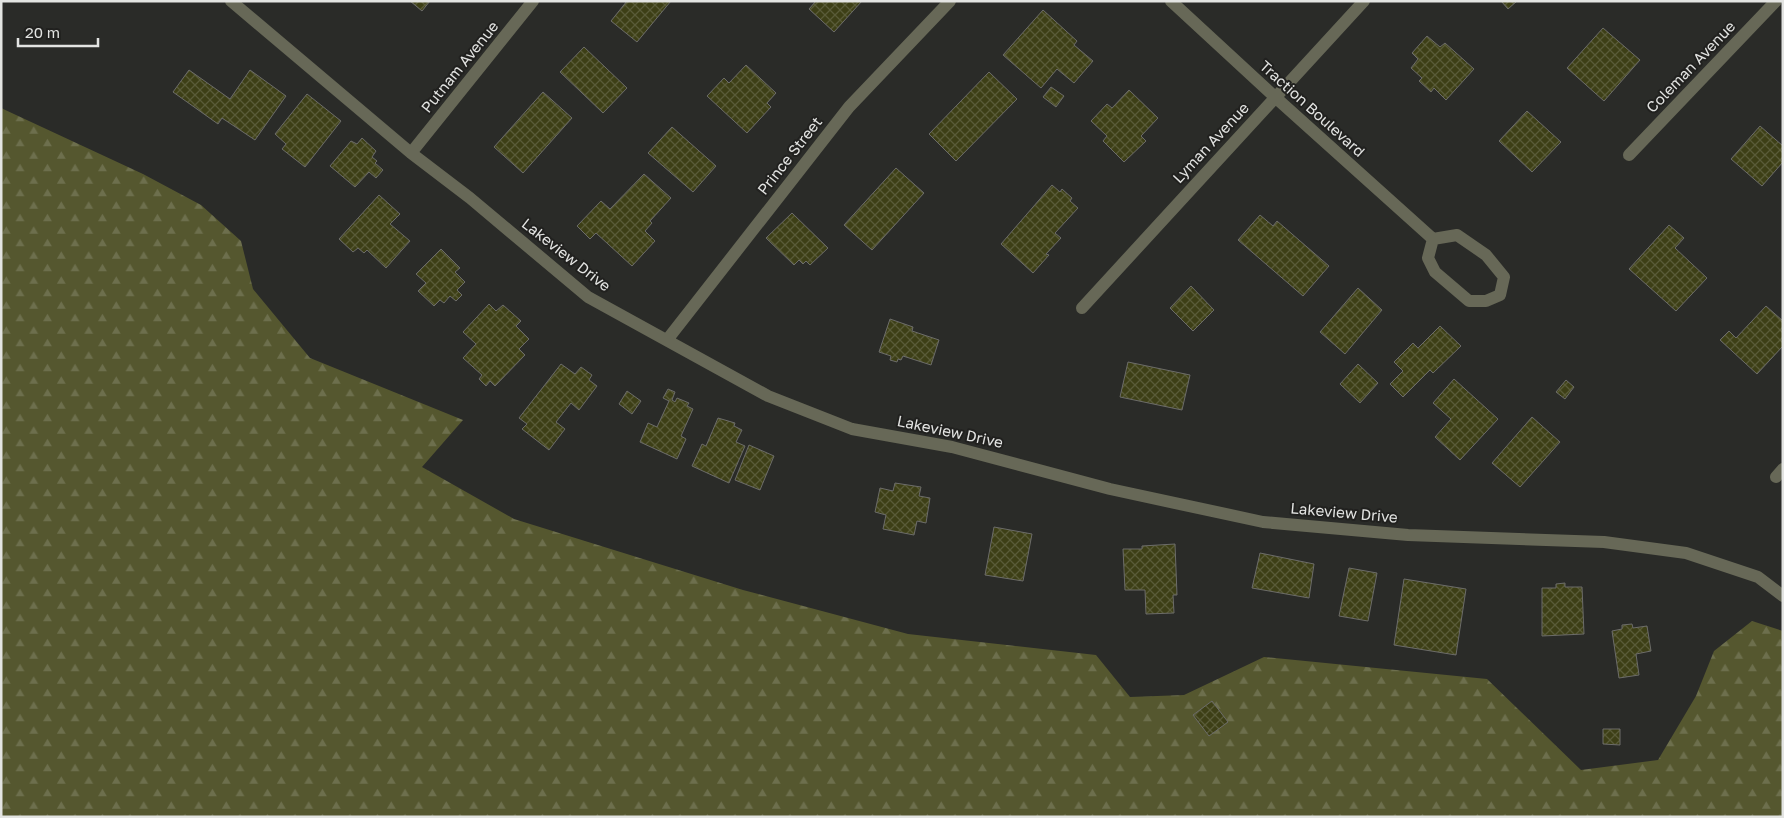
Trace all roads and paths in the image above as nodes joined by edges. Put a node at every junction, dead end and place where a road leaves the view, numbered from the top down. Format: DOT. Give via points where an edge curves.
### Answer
graph roads {
  1 [pos="231,1"];
  2 [pos="533,1"];
  3 [pos="950,1"];
  4 [pos="1171,1"];
  5 [pos="1364,1"];
  6 [pos="1776,1"];
  7 [pos="1275,97"];
  8 [pos="411,153"];
  9 [pos="1628,155"];
  10 [pos="1433,239"];
  11 [pos="1082,308"];
  12 [pos="667,340"];
  13 [pos="1783,596"];
  1 -- 8 [label="street, Lakeview Drive"];
  2 -- 8 [label="street, Putnam Avenue"];
  3 -- 12 [label="street, Prince Street" via="849,107"];
  4 -- 7 [label="street, Traction Boulevard"];
  5 -- 7 [label="street, Lyman Avenue"];
  6 -- 9 [label="street, Coleman Avenue"];
  7 -- 10 [label="street, Traction Boulevard"];
  7 -- 11 [label="street, Lyman Avenue"];
  8 -- 12 [label="street, Lakeview Drive" via="588,297"];
  10 -- 10 [label="street" via="1457,235 1486,255 1504,277 1500,295 1486,301 1470,301 1435,272 1428,258"];
  12 -- 13 [label="street, Lakeview Drive" via="768,396 852,429 952,447 1110,489 1263,522 1408,535 1604,542 1686,553 1758,577"];
}
